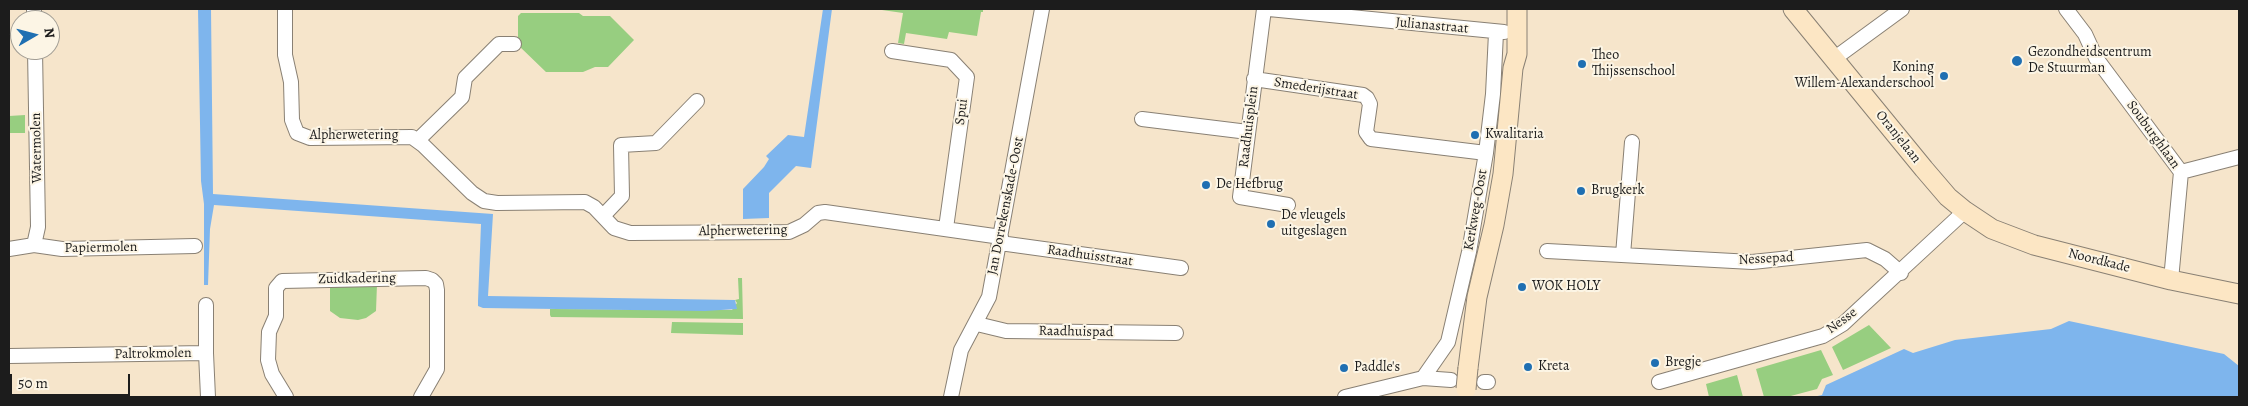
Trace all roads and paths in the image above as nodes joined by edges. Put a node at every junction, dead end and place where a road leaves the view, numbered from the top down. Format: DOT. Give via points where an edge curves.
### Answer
graph roads {
  1 [pos="285,9"];
  2 [pos="1042,9"];
  3 [pos="1264,9"];
  4 [pos="1269,9"];
  5 [pos="1505,9"];
  6 [pos="1517,9"];
  7 [pos="1793,9"];
  8 [pos="1902,9"];
  9 [pos="2066,9"];
  10 [pos="1501,32"];
  11 [pos="514,44"];
  12 [pos="892,52"];
  13 [pos="1835,58"];
  14 [pos="35,60"];
  15 [pos="1513,68"];
  16 [pos="1254,79"];
  17 [pos="696,101"];
  18 [pos="1142,119"];
  19 [pos="1248,132"];
  20 [pos="418,140"];
  21 [pos="1632,142"];
  22 [pos="1486,153"];
  23 [pos="2239,157"];
  24 [pos="2181,172"];
  25 [pos="1288,205"];
  26 [pos="1965,211"];
  27 [pos="603,216"];
  28 [pos="946,228"];
  29 [pos="1000,240"];
  30 [pos="34,244"];
  31 [pos="195,246"];
  32 [pos="9,249"];
  33 [pos="1547,251"];
  34 [pos="1623,255"];
  35 [pos="1181,268"];
  36 [pos="1900,273"];
  37 [pos="2171,280"];
  38 [pos="2239,294"];
  39 [pos="206,305"];
  40 [pos="976,324"];
  41 [pos="1176,333"];
  42 [pos="206,353"];
  43 [pos="9,356"];
  44 [pos="1423,378"];
  45 [pos="1451,380"];
  46 [pos="1659,382"];
  47 [pos="208,397"];
  48 [pos="286,397"];
  49 [pos="421,397"];
  50 [pos="951,397"];
  51 [pos="1345,397"];
  52 [pos="1466,397"];
  1 -- 20 [label="street, Alpherwetering" via="285,55 291,82 292,120 297,133 310,138 406,136"];
  2 -- 29 [label="street, Jan Dorrekenskade-Oost"];
  3 -- 16 [label="street, Raadhuisplein"];
  4 -- 10 [label="street, Julianastraat"];
  5 -- 10 [label="street, Kerkweg-Oost"];
  6 -- 15 [label="street, Kerkweg-Oost"];
  7 -- 13 [label="street, Oranjelaan"];
  8 -- 13 [label="street"];
  9 -- 24 [label="street, Souburghlaan" via="2085,34 2096,58"];
  10 -- 15 [label="street, Kerkweg-Oost"];
  10 -- 22 [label="street, Kerkweg-Oost"];
  11 -- 20 [label="street, Alpherwetering" via="499,44 465,78 462,97"];
  12 -- 28 [label="street, Spui" via="951,60 967,77"];
  13 -- 26 [label="street, Oranjelaan" via="1924,169"];
  14 -- 30 [label="street, Watermolen" via="38,227"];
  15 -- 52 [label="street, Kerkweg-Oost, bridge" via="1503,174 1477,297"];
  16 -- 19 [label="street, Raadhuisplein"];
  16 -- 22 [label="street, Smederijstraat" via="1363,95 1370,104 1366,132 1371,139"];
  17 -- 27 [label="street" via="656,143 620,145 622,196"];
  18 -- 19 [label="street"];
  19 -- 25 [label="street, Raadhuisplein" via="1240,197"];
  20 -- 27 [label="street, Alpherwetering" via="484,201 585,202"];
  21 -- 34 [label="street"];
  22 -- 44 [label="street, Kerkweg-Oost" via="1469,252 1448,342"];
  23 -- 24 [label="street"];
  24 -- 37 [label="street, Souburghlaan"];
  26 -- 36 [label="street, Nesse"];
  26 -- 37 [label="street, Noordkade" via="1992,229 2034,245"];
  27 -- 28 [label="street, Alpherwetering" via="618,230 630,233 789,232 818,213 825,212"];
  28 -- 29 [label="street, Alpherwetering"];
  29 -- 35 [label="street, Raadhuisstraat" via="1099,258"];
  29 -- 40 [label="street, Jan Dorrekenskade-Oost" via="990,297"];
  30 -- 31 [label="street, Papiermolen" via="62,249"];
  30 -- 32 [label="street, Papiermolen"];
  33 -- 34 [label="street, Nessepad"];
  34 -- 36 [label="street, Nessepad" via="1752,262 1867,250 1885,258"];
  36 -- 46 [label="street, Nesse" via="1842,324 1823,336"];
  37 -- 38 [label="street, Noordkade"];
  39 -- 42 [label="street, Paltrokmolen"];
  40 -- 41 [label="street, Raadhuispad" via="1006,330"];
  40 -- 50 [label="street, Jan Dorrekenskade-Oost" via="962,350"];
  42 -- 43 [label="street, Paltrokmolen"];
  42 -- 47 [label="street, Paltrokmolen"];
  44 -- 45 [label="street"];
  44 -- 51 [label="street"];
  48 -- 49 [label="street, Zuidkadering" via="272,374 268,360 269,332 276,316 276,288 282,281 426,278 436,284 437,290 437,369"];
}
